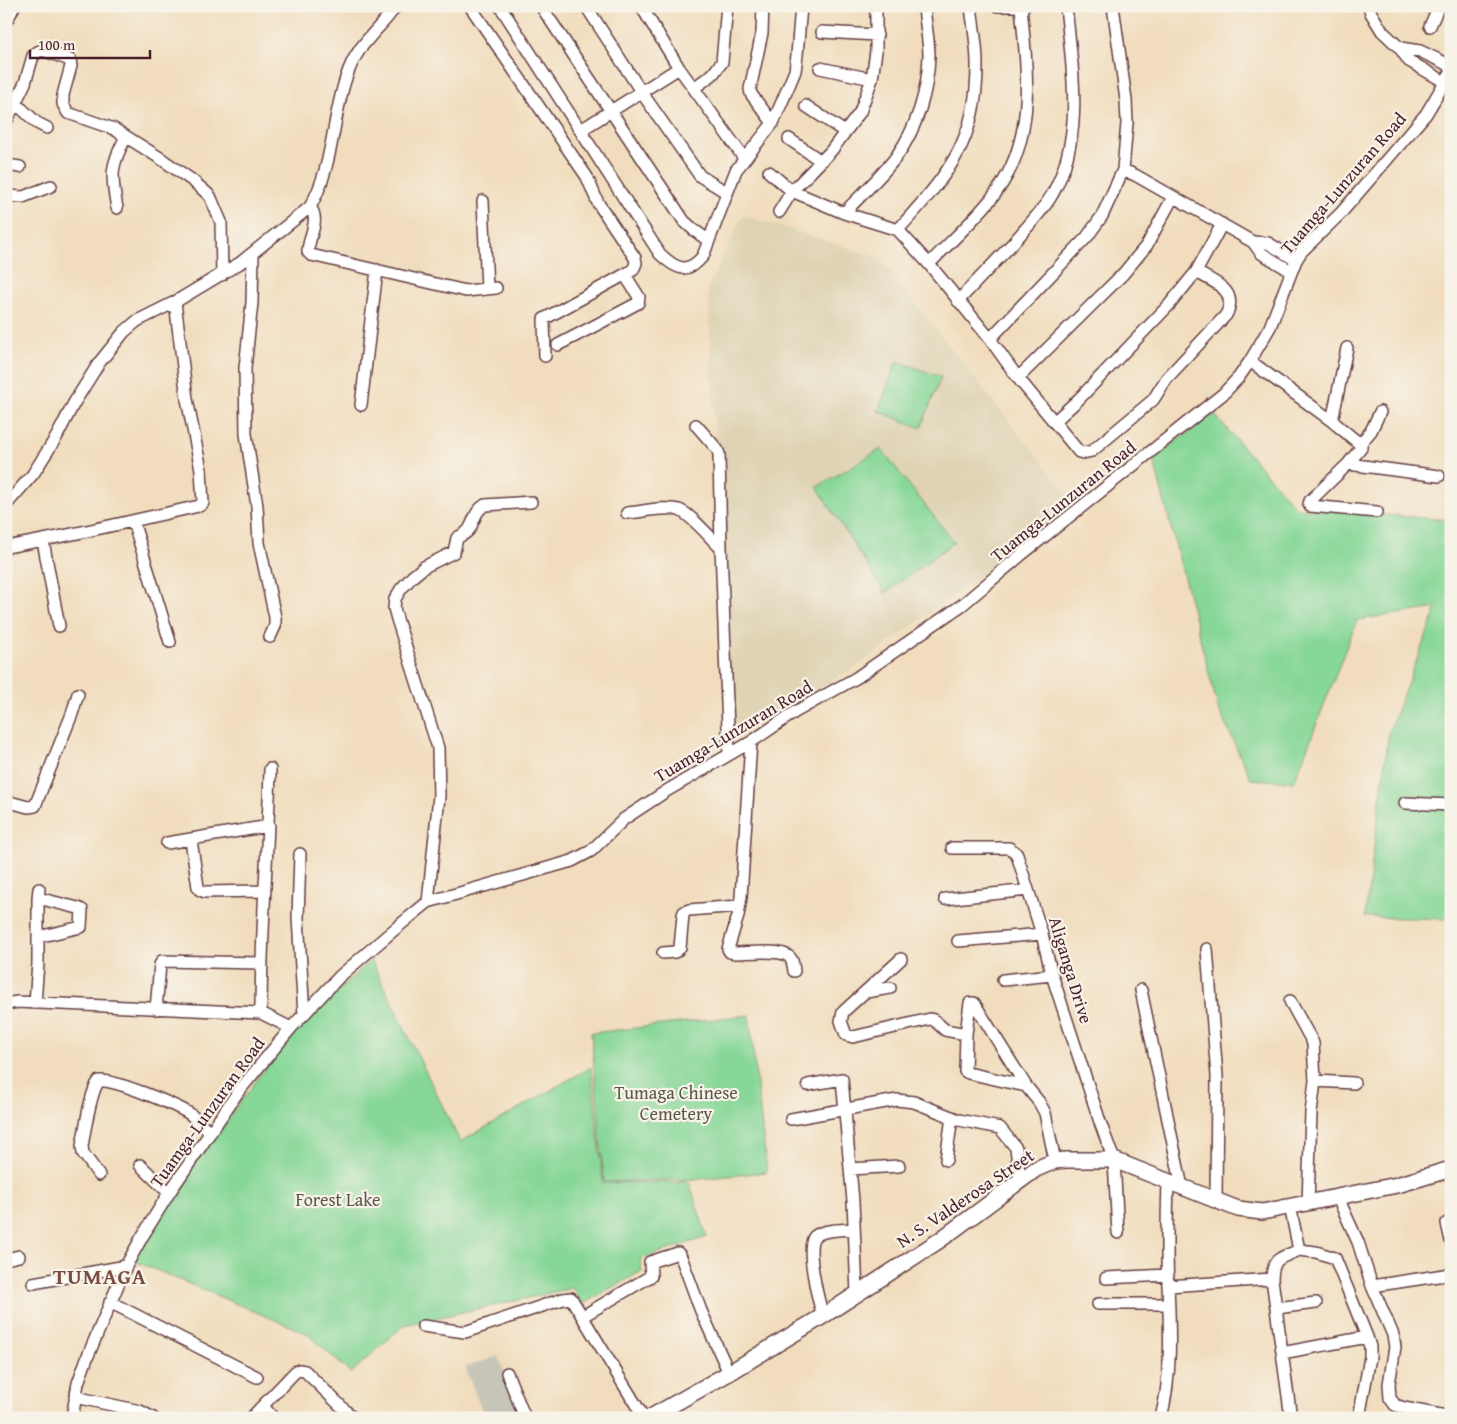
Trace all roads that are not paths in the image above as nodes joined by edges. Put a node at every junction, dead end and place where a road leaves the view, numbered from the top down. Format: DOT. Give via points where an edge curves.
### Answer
graph roads {
  1 [pos="12,6"];
  2 [pos="396,6"];
  3 [pos="470,6"];
  4 [pos="541,6"];
  5 [pos="586,6"];
  6 [pos="641,6"];
  7 [pos="727,6"];
  8 [pos="764,6"];
  9 [pos="801,6"];
  10 [pos="876,6"];
  11 [pos="924,6"];
  12 [pos="971,6"];
  13 [pos="997,6"];
  14 [pos="1023,6"];
  15 [pos="1066,6"];
  16 [pos="1112,6"];
  17 [pos="1369,6"];
  18 [pos="1439,6"];
  19 [pos="504,8"];
  20 [pos="6,18"];
  21 [pos="1430,26"];
  22 [pos="822,32"];
  23 [pos="877,35"];
  24 [pos="1400,48"];
  25 [pos="1451,66"];
  26 [pos="679,68"];
  27 [pos="820,68"];
  28 [pos="1448,77"];
  29 [pos="872,79"];
  30 [pos="694,88"];
  31 [pos="642,92"];
  32 [pos="10,101"];
  33 [pos="806,106"];
  34 [pos="612,112"];
  35 [pos="6,122"];
  36 [pos="773,123"];
  37 [pos="47,128"];
  38 [pos="581,130"];
  39 [pos="845,132"];
  40 [pos="126,137"];
  41 [pos="790,138"];
  42 [pos="744,158"];
  43 [pos="821,160"];
  44 [pos="6,165"];
  45 [pos="20,167"];
  46 [pos="1123,170"];
  47 [pos="769,172"];
  48 [pos="52,186"];
  49 [pos="792,191"];
  50 [pos="726,192"];
  51 [pos="6,196"];
  52 [pos="1173,197"];
  53 [pos="483,201"];
  54 [pos="310,206"];
  55 [pos="117,208"];
  56 [pos="779,212"];
  57 [pos="844,213"];
  58 [pos="1222,224"];
  59 [pos="898,230"];
  60 [pos="709,241"];
  61 [pos="1253,242"];
  62 [pos="253,254"];
  63 [pos="1296,260"];
  64 [pos="929,264"];
  65 [pos="377,270"];
  66 [pos="1291,271"];
  67 [pos="1196,272"];
  68 [pos="222,275"];
  69 [pos="625,275"];
  70 [pos="958,301"];
  71 [pos="175,302"];
  72 [pos="990,339"];
  73 [pos="558,346"];
  74 [pos="1347,348"];
  75 [pos="545,356"];
  76 [pos="1250,362"];
  77 [pos="1018,378"];
  78 [pos="361,405"];
  79 [pos="1380,412"];
  80 [pos="1055,421"];
  81 [pos="1332,421"];
  82 [pos="696,425"];
  83 [pos="1360,444"];
  84 [pos="1348,464"];
  85 [pos="1439,476"];
  86 [pos="531,502"];
  87 [pos="6,505"];
  88 [pos="1377,512"];
  89 [pos="627,513"];
  90 [pos="133,521"];
  91 [pos="43,541"];
  92 [pos="6,547"];
  93 [pos="721,548"];
  94 [pos="59,626"];
  95 [pos="270,637"];
  96 [pos="170,642"];
  97 [pos="78,694"];
  98 [pos="750,742"];
  99 [pos="730,754"];
  100 [pos="270,770"];
  101 [pos="6,801"];
  102 [pos="1405,803"];
  103 [pos="1451,805"];
  104 [pos="269,826"];
  105 [pos="191,840"];
  106 [pos="166,843"];
  107 [pos="952,848"];
  108 [pos="300,854"];
  109 [pos="1028,890"];
  110 [pos="264,891"];
  111 [pos="945,899"];
  112 [pos="428,902"];
  113 [pos="739,906"];
  114 [pos="1042,934"];
  115 [pos="38,937"];
  116 [pos="958,941"];
  117 [pos="1207,949"];
  118 [pos="663,953"];
  119 [pos="901,959"];
  120 [pos="261,963"];
  121 [pos="794,971"];
  122 [pos="1052,975"];
  123 [pos="1003,980"];
  124 [pos="890,988"];
  125 [pos="1141,990"];
  126 [pos="866,992"];
  127 [pos="1290,1001"];
  128 [pos="35,1003"];
  129 [pos="6,1004"];
  130 [pos="156,1009"];
  131 [pos="261,1013"];
  132 [pos="304,1015"];
  133 [pos="291,1028"];
  134 [pos="966,1034"];
  135 [pos="1314,1081"];
  136 [pos="1354,1083"];
  137 [pos="808,1085"];
  138 [pos="1026,1086"];
  139 [pos="846,1109"];
  140 [pos="952,1117"];
  141 [pos="791,1119"];
  142 [pos="211,1132"];
  143 [pos="946,1160"];
  144 [pos="1114,1160"];
  145 [pos="1055,1161"];
  146 [pos="140,1166"];
  147 [pos="899,1166"];
  148 [pos="850,1169"];
  149 [pos="1451,1169"];
  150 [pos="99,1174"];
  151 [pos="1020,1180"];
  152 [pos="1168,1181"];
  153 [pos="1182,1187"];
  154 [pos="169,1193"];
  155 [pos="1338,1198"];
  156 [pos="1216,1201"];
  157 [pos="1308,1203"];
  158 [pos="1290,1206"];
  159 [pos="1447,1223"];
  160 [pos="854,1229"];
  161 [pos="1118,1233"];
  162 [pos="1451,1241"];
  163 [pos="1299,1250"];
  164 [pos="19,1256"];
  165 [pos="6,1259"];
  166 [pos="126,1266"];
  167 [pos="1451,1274"];
  168 [pos="1106,1278"];
  169 [pos="1272,1279"];
  170 [pos="1168,1281"];
  171 [pos="33,1283"];
  172 [pos="1372,1286"];
  173 [pos="857,1293"];
  174 [pos="110,1302"];
  175 [pos="1316,1303"];
  176 [pos="1098,1304"];
  177 [pos="1168,1304"];
  178 [pos="1276,1308"];
  179 [pos="583,1316"];
  180 [pos="823,1316"];
  181 [pos="423,1326"];
  182 [pos="1367,1337"];
  183 [pos="1282,1353"];
  184 [pos="507,1373"];
  185 [pos="729,1373"];
  186 [pos="257,1377"];
  187 [pos="75,1397"];
  188 [pos="263,1406"];
  189 [pos="668,1412"];
  190 [pos="1451,1416"];
  191 [pos="72,1418"];
  192 [pos="153,1418"];
  193 [pos="252,1418"];
  194 [pos="273,1418"];
  195 [pos="353,1418"];
  196 [pos="525,1418"];
  197 [pos="644,1418"];
  198 [pos="649,1418"];
  199 [pos="1161,1418"];
  200 [pos="1291,1418"];
  201 [pos="1359,1418"];
  1 -- 20 [label="main road"];
  2 -- 54 [label="street" via="355,56 346,78 317,196"];
  3 -- 69 [label="street" via="587,177 598,203 635,258 633,270"];
  4 -- 34 [label="street"];
  5 -- 31 [label="street"];
  6 -- 26 [label="street"];
  7 -- 30 [label="street" via="722,62 713,74"];
  8 -- 36 [label="street" via="762,33 750,89"];
  9 -- 36 [label="street" via="795,71"];
  10 -- 23 [label="street"];
  11 -- 57 [label="street" via="929,54 921,104 912,129 896,156"];
  12 -- 59 [label="street" via="978,61 970,125 949,169"];
  13 -- 14 [label="street"];
  14 -- 64 [label="street" via="1028,101 1019,149 995,194"];
  15 -- 70 [label="street" via="1075,102 1071,145 1063,171 1053,194 1035,219"];
  16 -- 46 [label="street" via="1126,100"];
  17 -- 24 [label="street" via="1370,14 1382,31"];
  18 -- 21 [label="street"];
  19 -- 38 [label="street"];
  22 -- 23 [label="street"];
  23 -- 29 [label="street"];
  24 -- 25 [label="street" via="1420,51"];
  24 -- 28 [label="street" via="1411,63"];
  26 -- 30 [label="street"];
  26 -- 31 [label="street"];
  27 -- 29 [label="street"];
  28 -- 63 [label="street, Tuamga-Lunzuran Road" via="1426,114"];
  29 -- 39 [label="street" via="860,112"];
  30 -- 42 [label="street"];
  31 -- 34 [label="street"];
  31 -- 50 [label="street" via="700,176"];
  32 -- 35 [label="street"];
  32 -- 37 [label="street"];
  32 -- 40 [label="street" via="25,83 33,56 38,51 68,58 71,62 63,104 68,113 93,120"];
  33 -- 39 [label="street"];
  34 -- 38 [label="street"];
  34 -- 60 [label="street" via="684,221"];
  36 -- 42 [label="street"];
  38 -- 60 [label="street" via="660,254 671,265 686,269 694,265 703,256"];
  39 -- 43 [label="street"];
  40 -- 55 [label="street" via="113,169"];
  40 -- 68 [label="street" via="193,181 210,196 221,222"];
  41 -- 43 [label="street"];
  42 -- 50 [label="street"];
  43 -- 49 [label="street"];
  44 -- 45 [label="street"];
  46 -- 52 [label="street"];
  46 -- 72 [label="street" via="1102,216 1088,237"];
  47 -- 49 [label="street"];
  48 -- 51 [label="street" via="23,197"];
  49 -- 56 [label="street"];
  49 -- 57 [label="street"];
  50 -- 60 [label="street"];
  52 -- 58 [label="street"];
  52 -- 77 [label="street" via="1147,245 1123,274"];
  53 -- 65 [label="street" via="491,288 466,291"];
  54 -- 62 [label="street"];
  54 -- 65 [label="street" via="315,218 309,254"];
  57 -- 59 [label="street"];
  58 -- 61 [label="street"];
  58 -- 67 [label="street"];
  59 -- 64 [label="street"];
  61 -- 63 [label="street" via="1268,243"];
  61 -- 66 [label="street" via="1260,253"];
  62 -- 68 [label="street"];
  62 -- 95 [label="street" via="245,368 246,434 259,543 275,616"];
  63 -- 66 [label="street, Tuamga-Lunzuran Road"];
  64 -- 70 [label="street"];
  65 -- 78 [label="street"];
  66 -- 76 [label="street, Tuamga-Lunzuran Road" via="1270,327"];
  67 -- 80 [label="street" via="1170,304"];
  67 -- 80 [label="street" via="1223,288 1228,294 1230,308 1167,378 1153,400 1088,452 1079,452"];
  68 -- 71 [label="street"];
  69 -- 73 [label="street" via="639,297 638,303"];
  69 -- 75 [label="street" via="544,319"];
  70 -- 72 [label="street"];
  71 -- 87 [label="street" via="137,321 112,346 33,474"];
  71 -- 90 [label="street" via="187,399 201,470 203,503"];
  72 -- 77 [label="street"];
  74 -- 81 [label="street"];
  76 -- 81 [label="street"];
  76 -- 98 [label="street, Tuamga-Lunzuran Road" via="1223,394 962,606 856,678"];
  77 -- 80 [label="street"];
  79 -- 83 [label="street" via="1371,432"];
  81 -- 83 [label="street"];
  82 -- 93 [label="street" via="719,454"];
  83 -- 84 [label="street" via="1361,448"];
  84 -- 85 [label="street"];
  84 -- 88 [label="street" via="1309,504"];
  86 -- 112 [label="street" via="481,507 470,530 457,538 454,552 412,577 395,599 397,619 438,748 439,796"];
  89 -- 93 [label="street" via="679,510"];
  90 -- 91 [label="street"];
  90 -- 96 [label="street"];
  91 -- 92 [label="street"];
  91 -- 94 [label="street"];
  93 -- 99 [label="street"];
  97 -- 101 [label="street" via="35,806"];
  98 -- 99 [label="street, Tuamga-Lunzuran Road"];
  98 -- 113 [label="street"];
  99 -- 112 [label="street, Tuamga-Lunzuran Road" via="668,790 624,820 592,851 572,861"];
  100 -- 104 [label="street"];
  102 -- 103 [label="street"];
  104 -- 105 [label="street"];
  104 -- 110 [label="street"];
  105 -- 106 [label="street"];
  105 -- 110 [label="street" via="200,890"];
  107 -- 109 [label="street, Aliganga Drive" via="1011,849 1016,852"];
  108 -- 132 [label="street" via="298,918"];
  109 -- 111 [label="street"];
  109 -- 114 [label="street, Aliganga Drive"];
  110 -- 120 [label="street"];
  112 -- 132 [label="street, Tuamga-Lunzuran Road" via="340,976"];
  113 -- 118 [label="street" via="684,912 680,948"];
  113 -- 121 [label="street" via="729,943 730,952 787,955 793,961"];
  114 -- 116 [label="street"];
  114 -- 122 [label="street, Aliganga Drive"];
  115 -- 115 [label="street" via="81,927 82,912 38,893"];
  115 -- 128 [label="street"];
  117 -- 156 [label="street" via="1217,1076"];
  119 -- 126 [label="street"];
  120 -- 130 [label="street" via="162,960"];
  120 -- 131 [label="street"];
  122 -- 123 [label="street"];
  122 -- 144 [label="street, Aliganga Drive"];
  124 -- 126 [label="street"];
  125 -- 153 [label="street"];
  126 -- 134 [label="street" via="843,1012 841,1021 846,1035 853,1037 930,1019 945,1030"];
  127 -- 135 [label="street" via="1314,1043"];
  128 -- 129 [label="street"];
  128 -- 130 [label="street"];
  130 -- 131 [label="street"];
  131 -- 133 [label="street"];
  132 -- 133 [label="street, Tuamga-Lunzuran Road"];
  133 -- 142 [label="street, Tuamga-Lunzuran Road" via="238,1092"];
  134 -- 138 [label="street" via="965,1071"];
  134 -- 138 [label="street" via="972,1002"];
  135 -- 136 [label="street"];
  135 -- 157 [label="street"];
  137 -- 139 [label="street" via="842,1079"];
  138 -- 145 [label="street" via="1045,1113"];
  139 -- 140 [label="street" via="905,1100"];
  139 -- 141 [label="street"];
  139 -- 148 [label="street"];
  140 -- 143 [label="street"];
  140 -- 151 [label="street" via="1000,1128 1016,1148"];
  142 -- 150 [label="street" via="177,1108 125,1086 99,1081 92,1096 82,1146 83,1153"];
  142 -- 154 [label="street, Tuamga-Lunzuran Road"];
  144 -- 145 [label="main road, N. S. Valderosa Street"];
  144 -- 152 [label="main road, N. S. Valderosa Street"];
  144 -- 161 [label="street, Aliganga Drive"];
  145 -- 151 [label="main road, N. S. Valderosa Street"];
  146 -- 154 [label="street"];
  147 -- 148 [label="street"];
  148 -- 160 [label="street"];
  149 -- 155 [label="main road, N. S. Valderosa Street"];
  151 -- 173 [label="main road, N. S. Valderosa Street" via="940,1240"];
  152 -- 153 [label="main road, N. S. Valderosa Street"];
  152 -- 170 [label="street"];
  153 -- 156 [label="main road, N. S. Valderosa Street"];
  154 -- 166 [label="street, Tuamga-Lunzuran Road"];
  155 -- 157 [label="main road, N. S. Valderosa Street"];
  155 -- 172 [label="street" via="1358,1242"];
  156 -- 158 [label="main road, N. S. Valderosa Street" via="1238,1209 1262,1212"];
  157 -- 158 [label="main road, N. S. Valderosa Street"];
  158 -- 163 [label="street"];
  159 -- 162 [label="street"];
  160 -- 173 [label="street"];
  160 -- 180 [label="street" via="824,1232 812,1241 812,1268"];
  163 -- 169 [label="street" via="1276,1262 1272,1268"];
  163 -- 182 [label="street" via="1335,1258"];
  164 -- 165 [label="street"];
  166 -- 171 [label="street"];
  166 -- 174 [label="street, Tuamga-Lunzuran Road"];
  167 -- 172 [label="street"];
  168 -- 170 [label="street"];
  169 -- 170 [label="street"];
  169 -- 178 [label="street"];
  170 -- 177 [label="street"];
  172 -- 190 [label="street" via="1395,1342 1390,1398 1395,1405 1404,1408"];
  173 -- 180 [label="main road, N. S. Valderosa Street"];
  174 -- 186 [label="street"];
  174 -- 187 [label="street, Tuamga-Lunzuran Road"];
  175 -- 178 [label="street"];
  176 -- 177 [label="street"];
  177 -- 199 [label="street" via="1170,1354"];
  178 -- 183 [label="street"];
  179 -- 181 [label="street" via="568,1297 465,1332"];
  179 -- 185 [label="street" via="650,1276 650,1262 678,1253"];
  179 -- 197 [label="street"];
  180 -- 185 [label="main road, N. S. Valderosa Street"];
  182 -- 183 [label="street"];
  182 -- 201 [label="street" via="1370,1357"];
  183 -- 200 [label="street"];
  184 -- 196 [label="street"];
  185 -- 189 [label="main road, N. S. Valderosa Street"];
  187 -- 191 [label="street, Tuamga-Lunzuran Road"];
  187 -- 192 [label="street" via="140,1411"];
  188 -- 193 [label="street"];
  188 -- 194 [label="street"];
  188 -- 195 [label="street" via="299,1370"];
  189 -- 198 [label="main road, N. S. Valderosa Street"];
}
